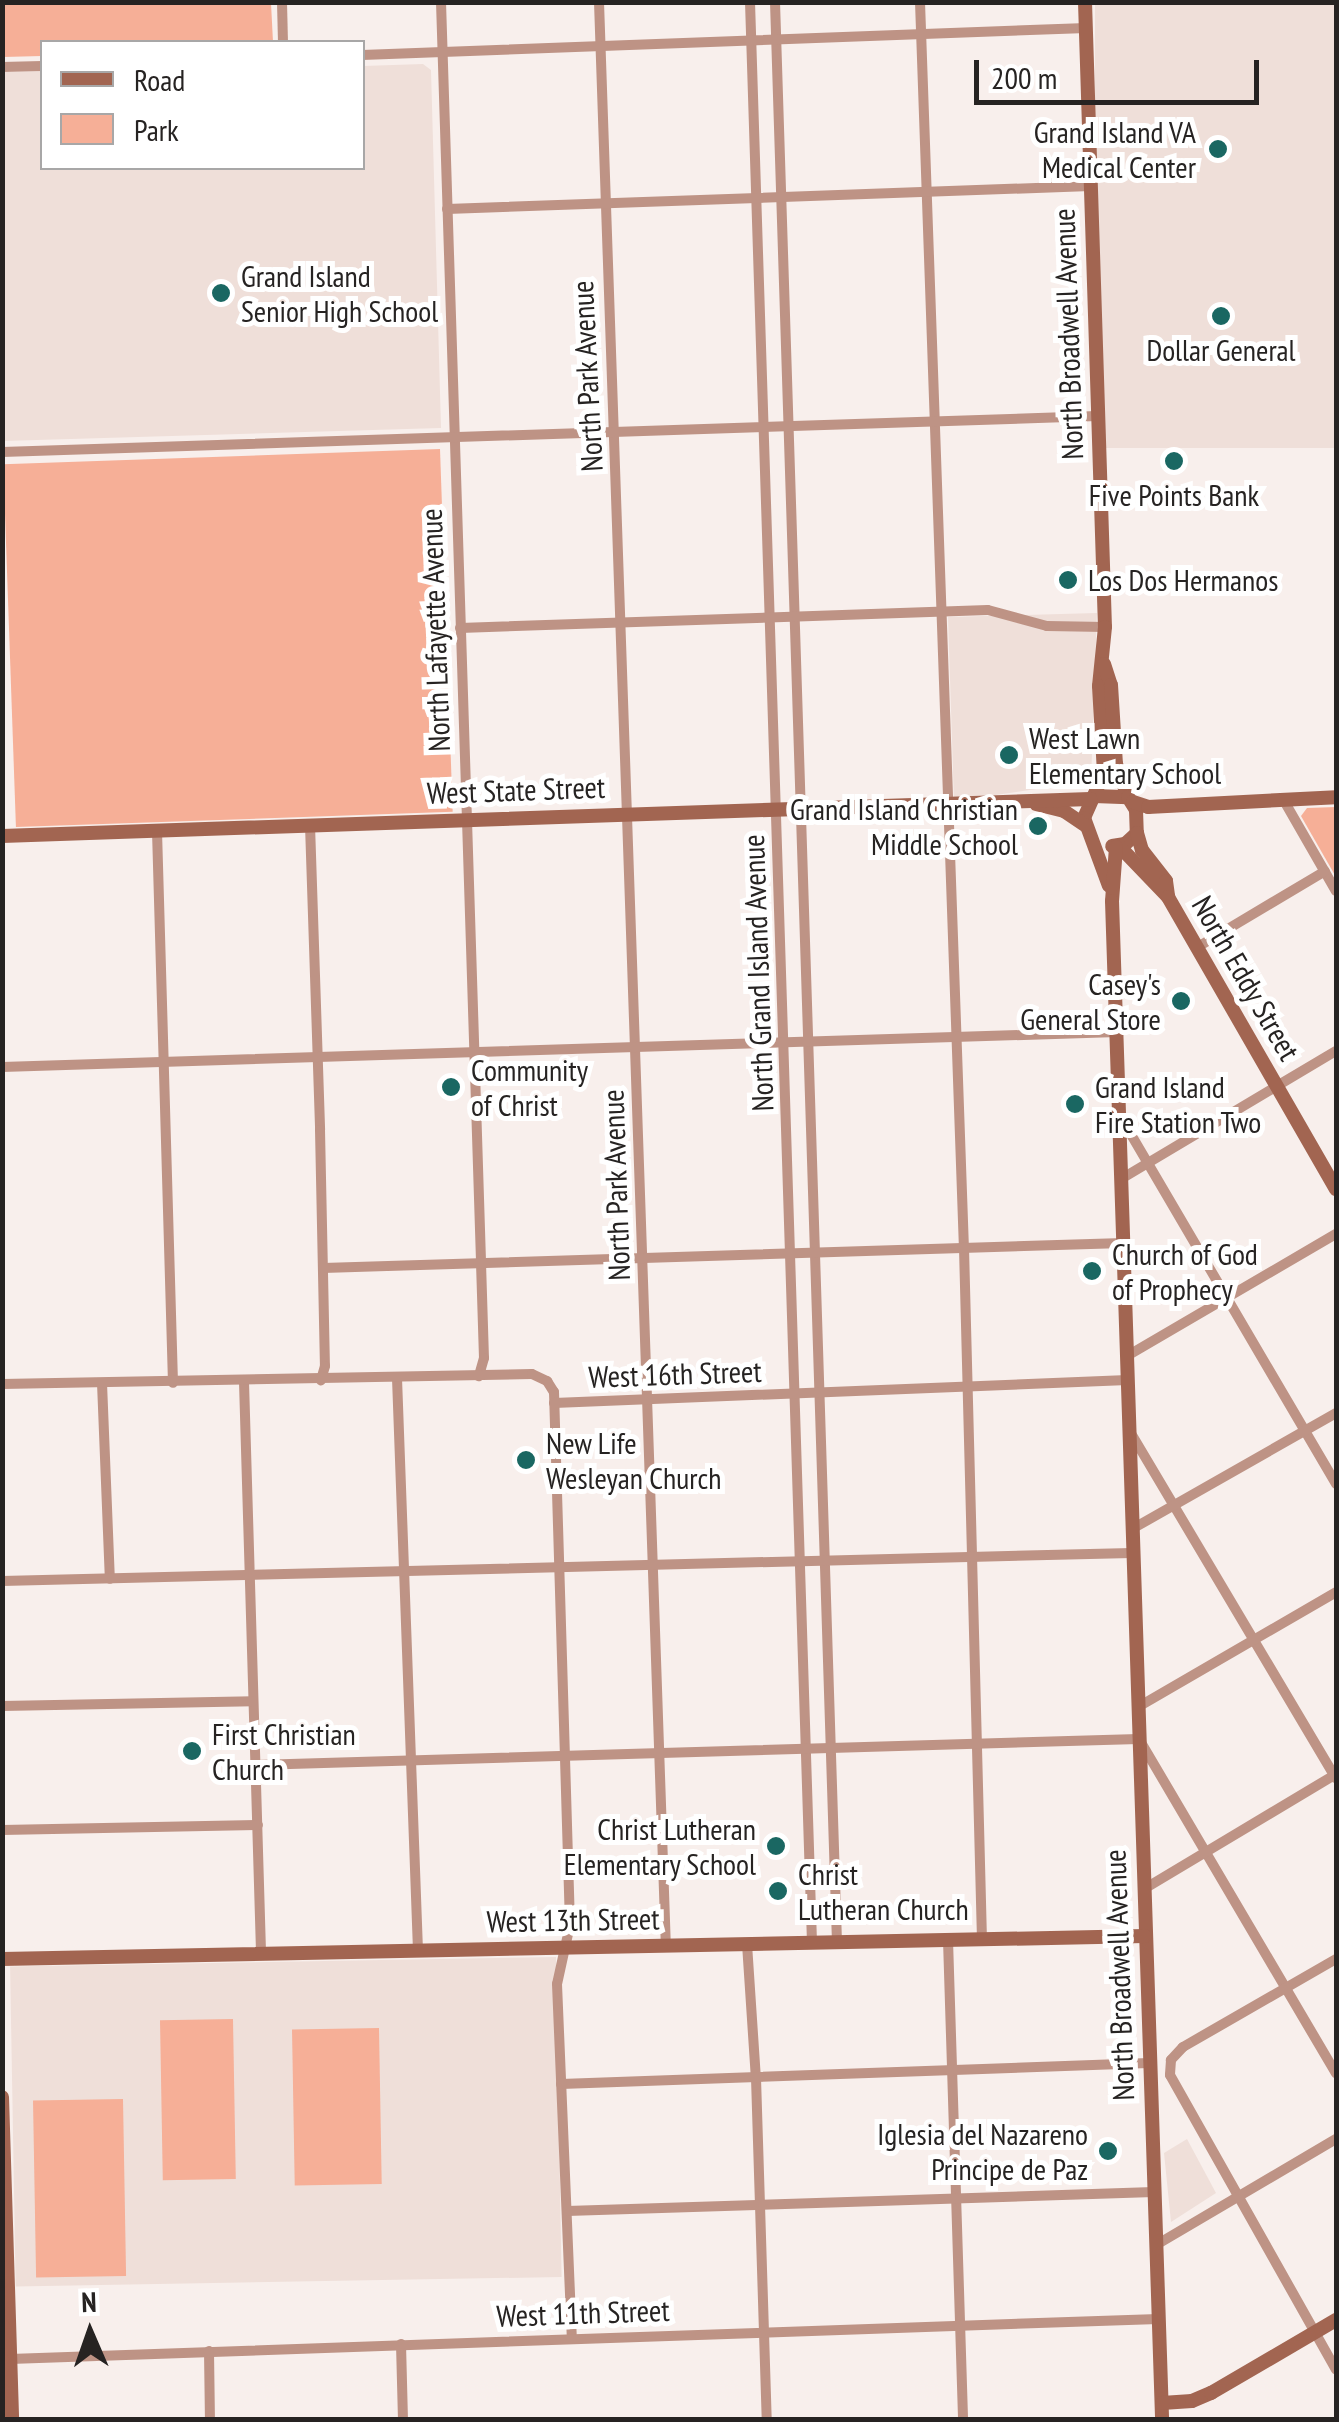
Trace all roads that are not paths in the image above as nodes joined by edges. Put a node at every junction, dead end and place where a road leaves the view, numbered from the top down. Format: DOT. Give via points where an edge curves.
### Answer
graph roads {
  1 [pos="282,2"];
  2 [pos="441,2"];
  3 [pos="600,2"];
  4 [pos="750,2"];
  5 [pos="775,2"];
  6 [pos="920,2"];
  7 [pos="1086,2"];
  8 [pos="1086,28"];
  9 [pos="922,34"];
  10 [pos="776,39"];
  11 [pos="283,40"];
  12 [pos="751,40"];
  13 [pos="600,46"];
  14 [pos="442,52"];
  15 [pos="365,55"];
  16 [pos="40,66"];
  17 [pos="2,67"];
  18 [pos="1091,186"];
  19 [pos="927,192"];
  20 [pos="757,198"];
  21 [pos="782,198"];
  22 [pos="605,204"];
  23 [pos="448,210"];
  24 [pos="1097,416"];
  25 [pos="935,422"];
  26 [pos="789,426"];
  27 [pos="765,427"];
  28 [pos="614,432"];
  29 [pos="455,436"];
  30 [pos="2,452"];
  31 [pos="942,611"];
  32 [pos="796,616"];
  33 [pos="771,617"];
  34 [pos="622,622"];
  35 [pos="1105,627"];
  36 [pos="460,628"];
  37 [pos="1104,664"];
  38 [pos="1092,797"];
  39 [pos="1283,798"];
  40 [pos="1336,798"];
  41 [pos="1130,799"];
  42 [pos="1030,803"];
  43 [pos="949,804"];
  44 [pos="1170,806"];
  45 [pos="802,808"];
  46 [pos="777,809"];
  47 [pos="629,814"];
  48 [pos="466,820"];
  49 [pos="310,825"];
  50 [pos="157,830"];
  51 [pos="1138,830"];
  52 [pos="1088,831"];
  53 [pos="2,836"];
  54 [pos="1117,846"];
  55 [pos="1325,871"];
  56 [pos="1336,890"];
  57 [pos="1168,897"];
  58 [pos="1112,901"];
  59 [pos="1196,948"];
  60 [pos="1117,1032"];
  61 [pos="957,1036"];
  62 [pos="808,1040"];
  63 [pos="785,1041"];
  64 [pos="636,1046"];
  65 [pos="475,1051"];
  66 [pos="1336,1051"];
  67 [pos="318,1056"];
  68 [pos="164,1062"];
  69 [pos="2,1067"];
  70 [pos="1277,1086"];
  71 [pos="1119,1113"];
  72 [pos="1148,1163"];
  73 [pos="1122,1179"];
  74 [pos="1336,1189"];
  75 [pos="1336,1234"];
  76 [pos="1124,1243"];
  77 [pos="964,1248"];
  78 [pos="815,1252"];
  79 [pos="792,1253"];
  80 [pos="643,1258"];
  81 [pos="481,1263"];
  82 [pos="323,1268"];
  83 [pos="1224,1298"];
  84 [pos="1127,1356"];
  85 [pos="479,1376"];
  86 [pos="397,1378"];
  87 [pos="321,1380"];
  88 [pos="1128,1380"];
  89 [pos="244,1382"];
  90 [pos="173,1383"];
  91 [pos="2,1384"];
  92 [pos="102,1384"];
  93 [pos="968,1388"];
  94 [pos="797,1394"];
  95 [pos="820,1394"];
  96 [pos="648,1400"];
  97 [pos="554,1403"];
  98 [pos="1336,1413"];
  99 [pos="1129,1430"];
  100 [pos="1305,1431"];
  101 [pos="1336,1484"];
  102 [pos="1174,1505"];
  103 [pos="1132,1529"];
  104 [pos="1132,1552"];
  105 [pos="972,1558"];
  106 [pos="825,1562"];
  107 [pos="802,1563"];
  108 [pos="653,1567"];
  109 [pos="560,1570"];
  110 [pos="404,1573"];
  111 [pos="249,1576"];
  112 [pos="110,1579"];
  113 [pos="2,1581"];
  114 [pos="1336,1592"];
  115 [pos="1255,1640"];
  116 [pos="252,1701"];
  117 [pos="2,1706"];
  118 [pos="1138,1707"];
  119 [pos="1139,1740"];
  120 [pos="977,1744"];
  121 [pos="831,1748"];
  122 [pos="807,1749"];
  123 [pos="659,1754"];
  124 [pos="565,1757"];
  125 [pos="411,1761"];
  126 [pos="256,1765"];
  127 [pos="1336,1776"];
  128 [pos="258,1824"];
  129 [pos="2,1830"];
  130 [pos="1205,1852"];
  131 [pos="1144,1889"];
  132 [pos="1144,1936"];
  133 [pos="948,1940"];
  134 [pos="982,1940"];
  135 [pos="837,1942"];
  136 [pos="812,1943"];
  137 [pos="747,1944"];
  138 [pos="666,1946"];
  139 [pos="562,1948"];
  140 [pos="418,1950"];
  141 [pos="261,1952"];
  142 [pos="2,1959"];
  143 [pos="1336,1959"];
  144 [pos="1287,1988"];
  145 [pos="1149,2063"];
  146 [pos="952,2071"];
  147 [pos="1336,2073"];
  148 [pos="756,2078"];
  149 [pos="562,2084"];
  150 [pos="2,2096"];
  151 [pos="1336,2140"];
  152 [pos="1154,2192"];
  153 [pos="1236,2198"];
  154 [pos="956,2201"];
  155 [pos="760,2206"];
  156 [pos="567,2212"];
  157 [pos="5,2242"];
  158 [pos="1156,2245"];
  159 [pos="1158,2319"];
  160 [pos="1336,2320"];
  161 [pos="960,2325"];
  162 [pos="764,2332"];
  163 [pos="1315,2333"];
  164 [pos="572,2338"];
  165 [pos="401,2344"];
  166 [pos="209,2351"];
  167 [pos="10,2359"];
  168 [pos="1336,2370"];
  169 [pos="1162,2402"];
  170 [pos="12,2420"];
  171 [pos="210,2420"];
  172 [pos="403,2420"];
  173 [pos="767,2420"];
  174 [pos="963,2420"];
  175 [pos="1162,2420"];
  1 -- 11 [label="street"];
  2 -- 14 [label="street, North Lafayette Avenue"];
  3 -- 13 [label="street, North Park Avenue"];
  4 -- 12 [label="street, North Grand Island Avenue"];
  5 -- 10 [label="street, North Grand Island Avenue"];
  6 -- 9 [label="street"];
  7 -- 8 [label="main road, North Broadwell Avenue"];
  8 -- 9 [label="street"];
  8 -- 18 [label="main road, North Broadwell Avenue"];
  9 -- 10 [label="street"];
  9 -- 19 [label="street"];
  10 -- 12 [label="street"];
  10 -- 21 [label="street, North Grand Island Avenue"];
  12 -- 13 [label="street"];
  12 -- 20 [label="street, North Grand Island Avenue"];
  13 -- 14 [label="street"];
  13 -- 22 [label="street, North Park Avenue"];
  14 -- 15 [label="street"];
  14 -- 23 [label="street, North Lafayette Avenue"];
  16 -- 17 [label="street"];
  18 -- 19 [label="street"];
  18 -- 24 [label="main road, North Broadwell Avenue"];
  19 -- 21 [label="street"];
  19 -- 25 [label="street"];
  20 -- 21 [label="street"];
  20 -- 22 [label="street"];
  20 -- 27 [label="street, North Grand Island Avenue"];
  21 -- 26 [label="street, North Grand Island Avenue"];
  22 -- 23 [label="street"];
  22 -- 28 [label="street, North Park Avenue"];
  23 -- 29 [label="street, North Lafayette Avenue"];
  24 -- 25 [label="street"];
  24 -- 35 [label="main road, North Broadwell Avenue"];
  25 -- 26 [label="street"];
  25 -- 31 [label="street"];
  26 -- 27 [label="street"];
  26 -- 32 [label="street, North Grand Island Avenue"];
  27 -- 28 [label="street"];
  27 -- 33 [label="street, North Grand Island Avenue"];
  28 -- 29 [label="street"];
  28 -- 34 [label="street, North Park Avenue"];
  29 -- 30 [label="street"];
  29 -- 36 [label="street, North Lafayette Avenue"];
  31 -- 32 [label="street"];
  31 -- 35 [label="street" via="999,611 1047,626"];
  31 -- 43 [label="street"];
  32 -- 33 [label="street"];
  32 -- 45 [label="street, North Grand Island Avenue"];
  33 -- 34 [label="street"];
  33 -- 46 [label="street, North Grand Island Avenue"];
  34 -- 36 [label="street"];
  34 -- 47 [label="street, North Park Avenue"];
  35 -- 37 [label="main road, North Broadwell Avenue"];
  36 -- 48 [label="street, North Lafayette Avenue"];
  37 -- 38 [label="main road, North Broadwell Avenue" via="1104,773"];
  37 -- 41 [label="main road, North Broadwell Avenue" via="1116,764"];
  38 -- 41 [label="main road, West State Street"];
  38 -- 42 [label="main road, West State Street"];
  38 -- 52 [label="main road, North Broadwell Avenue"];
  39 -- 40 [label="main road"];
  39 -- 44 [label="main road"];
  39 -- 55 [label="street"];
  41 -- 44 [label="main road"];
  41 -- 51 [label="main road, North Eddy Street"];
  42 -- 43 [label="main road, West State Street"];
  42 -- 52 [label="main road, West State Street" via="1064,811"];
  43 -- 45 [label="main road, West State Street"];
  43 -- 61 [label="street"];
  44 -- 51 [label="main road"];
  45 -- 46 [label="main road, West State Street"];
  45 -- 62 [label="street, North Grand Island Avenue"];
  46 -- 47 [label="main road, West State Street"];
  46 -- 63 [label="street, North Grand Island Avenue"];
  47 -- 48 [label="main road, West State Street"];
  47 -- 64 [label="street, North Park Avenue"];
  48 -- 49 [label="main road, West State Street"];
  48 -- 65 [label="street, North Lafayette Avenue"];
  49 -- 50 [label="main road, West State Street"];
  49 -- 67 [label="street"];
  50 -- 53 [label="main road, West State Street"];
  50 -- 68 [label="street"];
  51 -- 54 [label="main road"];
  51 -- 57 [label="main road, North Eddy Street"];
  52 -- 54 [label="main road, West State Street"];
  52 -- 58 [label="main road, North Broadwell Avenue"];
  54 -- 57 [label="main road, North Eddy Street"];
  54 -- 58 [label="main road, North Broadwell Avenue"];
  55 -- 56 [label="street"];
  55 -- 59 [label="street"];
  57 -- 59 [label="main road, North Eddy Street"];
  58 -- 60 [label="main road, North Broadwell Avenue"];
  59 -- 70 [label="main road, North Eddy Street"];
  60 -- 61 [label="street"];
  60 -- 71 [label="main road, North Broadwell Avenue"];
  61 -- 62 [label="street"];
  61 -- 77 [label="street"];
  62 -- 63 [label="street"];
  62 -- 78 [label="street, North Grand Island Avenue"];
  63 -- 64 [label="street"];
  63 -- 79 [label="street, North Grand Island Avenue"];
  64 -- 65 [label="street"];
  64 -- 80 [label="street, North Park Avenue"];
  65 -- 67 [label="street"];
  65 -- 81 [label="street, North Lafayette Avenue"];
  66 -- 70 [label="street"];
  67 -- 68 [label="street"];
  67 -- 82 [label="street"];
  68 -- 69 [label="street"];
  68 -- 90 [label="street"];
  70 -- 72 [label="street"];
  70 -- 74 [label="main road, North Eddy Street"];
  71 -- 72 [label="street"];
  71 -- 73 [label="main road, North Broadwell Avenue"];
  72 -- 73 [label="street"];
  72 -- 83 [label="street"];
  73 -- 76 [label="main road, North Broadwell Avenue"];
  75 -- 83 [label="street"];
  76 -- 77 [label="street"];
  76 -- 84 [label="main road, North Broadwell Avenue"];
  77 -- 78 [label="street"];
  77 -- 93 [label="street"];
  78 -- 79 [label="street"];
  78 -- 95 [label="street, North Grand Island Avenue"];
  79 -- 80 [label="street"];
  79 -- 94 [label="street, North Grand Island Avenue"];
  80 -- 81 [label="street"];
  80 -- 96 [label="street, North Park Avenue"];
  81 -- 82 [label="street"];
  81 -- 85 [label="street, North Lafayette Avenue"];
  82 -- 87 [label="street"];
  83 -- 84 [label="street"];
  83 -- 100 [label="street"];
  84 -- 88 [label="main road, North Broadwell Avenue"];
  85 -- 86 [label="street, West 16th Street"];
  85 -- 97 [label="street, West 16th Street" via="532,1374 547,1381"];
  86 -- 87 [label="street, West 16th Street"];
  86 -- 110 [label="street"];
  87 -- 89 [label="street, West 16th Street"];
  88 -- 93 [label="street, West 16th Street"];
  88 -- 99 [label="main road, North Broadwell Avenue"];
  89 -- 90 [label="street, West 16th Street"];
  89 -- 111 [label="street"];
  90 -- 92 [label="street, West 16th Street"];
  91 -- 92 [label="street, West 16th Street"];
  92 -- 112 [label="street"];
  93 -- 95 [label="street, West 16th Street"];
  93 -- 105 [label="street"];
  94 -- 95 [label="street, West 16th Street"];
  94 -- 96 [label="street, West 16th Street"];
  94 -- 107 [label="street, North Grand Island Avenue"];
  95 -- 106 [label="street, North Grand Island Avenue"];
  96 -- 97 [label="street, West 16th Street"];
  96 -- 108 [label="street, North Park Avenue"];
  97 -- 109 [label="street"];
  98 -- 100 [label="street"];
  99 -- 102 [label="street"];
  99 -- 103 [label="main road, North Broadwell Avenue"];
  100 -- 101 [label="street"];
  100 -- 102 [label="street"];
  102 -- 103 [label="street"];
  102 -- 115 [label="street"];
  103 -- 104 [label="main road, North Broadwell Avenue"];
  104 -- 105 [label="street"];
  104 -- 118 [label="main road, North Broadwell Avenue"];
  105 -- 106 [label="street"];
  105 -- 120 [label="street"];
  106 -- 107 [label="street"];
  106 -- 121 [label="street, North Grand Island Avenue"];
  107 -- 108 [label="street"];
  107 -- 122 [label="street, North Grand Island Avenue"];
  108 -- 109 [label="street"];
  108 -- 123 [label="street, North Park Avenue"];
  109 -- 110 [label="street"];
  109 -- 124 [label="street"];
  110 -- 111 [label="street"];
  110 -- 125 [label="street"];
  111 -- 112 [label="street"];
  111 -- 116 [label="street"];
  112 -- 113 [label="street"];
  114 -- 115 [label="street"];
  115 -- 118 [label="street"];
  115 -- 127 [label="street"];
  116 -- 117 [label="street"];
  116 -- 126 [label="street"];
  118 -- 119 [label="main road, North Broadwell Avenue"];
  119 -- 120 [label="street"];
  119 -- 130 [label="street"];
  119 -- 131 [label="main road, North Broadwell Avenue"];
  120 -- 121 [label="street"];
  120 -- 134 [label="street"];
  121 -- 122 [label="street"];
  121 -- 135 [label="street, North Grand Island Avenue"];
  122 -- 123 [label="street"];
  122 -- 136 [label="street, North Grand Island Avenue"];
  123 -- 124 [label="street"];
  123 -- 138 [label="street, North Park Avenue"];
  124 -- 125 [label="street"];
  124 -- 139 [label="street" via="570,1924"];
  125 -- 126 [label="street"];
  125 -- 140 [label="street"];
  126 -- 128 [label="street"];
  127 -- 130 [label="street"];
  128 -- 129 [label="street"];
  128 -- 141 [label="street"];
  130 -- 131 [label="street"];
  130 -- 144 [label="street"];
  131 -- 132 [label="main road, North Broadwell Avenue"];
  132 -- 134 [label="main road, West 13th Street"];
  132 -- 145 [label="main road, North Broadwell Avenue"];
  133 -- 134 [label="main road, West 13th Street"];
  133 -- 135 [label="main road, West 13th Street"];
  133 -- 146 [label="street"];
  135 -- 136 [label="main road, West 13th Street"];
  136 -- 137 [label="main road, West 13th Street"];
  137 -- 138 [label="main road, West 13th Street"];
  137 -- 148 [label="street"];
  138 -- 139 [label="main road, West 13th Street"];
  139 -- 140 [label="main road, West 13th Street"];
  139 -- 149 [label="street"];
  140 -- 141 [label="main road, West 13th Street"];
  141 -- 142 [label="main road, West 13th Street"];
  143 -- 144 [label="street"];
  144 -- 147 [label="street"];
  144 -- 153 [label="street" via="1183,2047 1170,2065 1172,2083"];
  145 -- 146 [label="street"];
  145 -- 152 [label="main road, North Broadwell Avenue"];
  146 -- 148 [label="street"];
  146 -- 154 [label="street"];
  148 -- 149 [label="street"];
  148 -- 155 [label="street"];
  149 -- 156 [label="street"];
  150 -- 157 [label="main road"];
  151 -- 153 [label="street"];
  152 -- 154 [label="street"];
  152 -- 158 [label="main road, North Broadwell Avenue"];
  153 -- 158 [label="street"];
  153 -- 163 [label="street"];
  154 -- 155 [label="street"];
  154 -- 161 [label="street"];
  155 -- 156 [label="street"];
  155 -- 162 [label="street"];
  156 -- 164 [label="street"];
  157 -- 167 [label="main road"];
  158 -- 159 [label="main road, North Broadwell Avenue"];
  159 -- 161 [label="street, West 11th Street"];
  159 -- 169 [label="main road, North Broadwell Avenue"];
  160 -- 163 [label="main road"];
  161 -- 162 [label="street, West 11th Street"];
  161 -- 174 [label="street"];
  162 -- 164 [label="street, West 11th Street"];
  162 -- 173 [label="street"];
  163 -- 168 [label="street"];
  163 -- 169 [label="main road" via="1201,2398"];
  164 -- 165 [label="street, West 11th Street"];
  165 -- 166 [label="street, West 11th Street"];
  165 -- 172 [label="street"];
  166 -- 167 [label="street, West 11th Street"];
  166 -- 171 [label="street"];
  167 -- 170 [label="main road"];
  169 -- 175 [label="main road, North Broadwell Avenue"];
}
